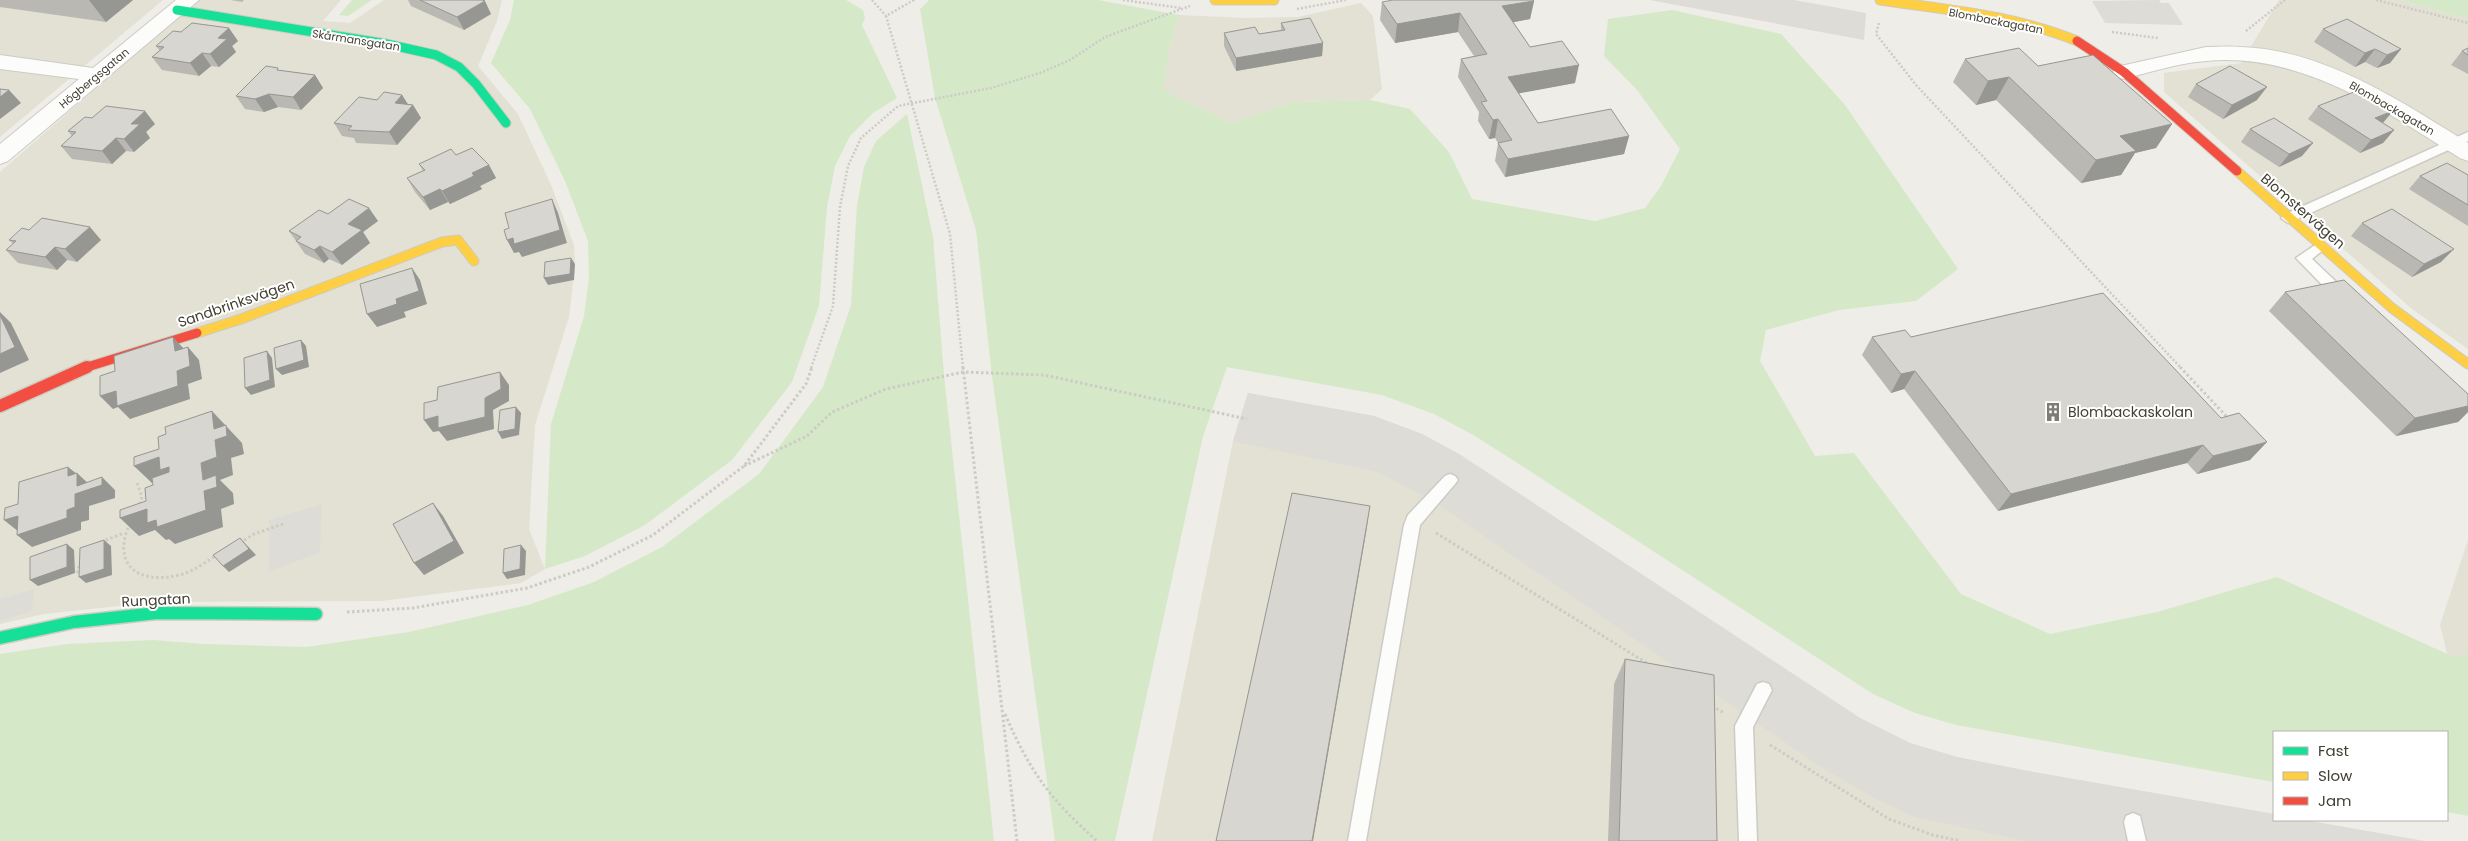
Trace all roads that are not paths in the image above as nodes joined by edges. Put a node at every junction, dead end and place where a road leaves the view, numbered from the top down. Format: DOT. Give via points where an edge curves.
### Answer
graph roads {
  1 [pos="1215,0"];
  2 [pos="1274,0"];
  3 [pos="1880,0"];
  4 [pos="183,5"];
  5 [pos="0,62"];
  6 [pos="2124,72"];
  7 [pos="96,75"];
  8 [pos="506,123"];
  9 [pos="2462,144"];
  10 [pos="0,156"];
  11 [pos="2288,218"];
  12 [pos="2320,246"];
  13 [pos="474,261"];
  14 [pos="2351,304"];
  15 [pos="2468,364"];
  16 [pos="0,406"];
  17 [pos="1450,480"];
  18 [pos="316,614"];
  19 [pos="0,638"];
  20 [pos="1763,690"];
  21 [pos="2133,822"];
  22 [pos="1357,841"];
  23 [pos="1748,841"];
  24 [pos="2137,841"];
  1 -- 2 [label="street"];
  3 -- 6 [label="street, Blombackagatan" via="2037,28 2072,40"];
  4 -- 7 [label="street, Högbergsgatan"];
  4 -- 8 [label="street, Skårmansgatan" via="436,55 459,67"];
  5 -- 7 [label="street"];
  6 -- 9 [label="street, Blombackagatan" via="2206,54 2234,53 2283,60 2343,81"];
  6 -- 11 [label="street, Blomstervägen"];
  7 -- 10 [label="street, Högbergsgatan"];
  9 -- 11 [label="lane"];
  11 -- 12 [label="street, Blomstervägen"];
  12 -- 14 [label="lane" via="2303,258"];
  12 -- 15 [label="street, Blomstervägen" via="2392,308"];
  13 -- 16 [label="street, Sandbrinksvägen" via="458,240 442,242 241,319 87,367"];
  17 -- 22 [label="lane" via="1414,520"];
  18 -- 19 [label="street, Rungatan" via="158,613 74,622"];
  20 -- 23 [label="lane" via="1744,726"];
  21 -- 24 [label="lane"];
}
